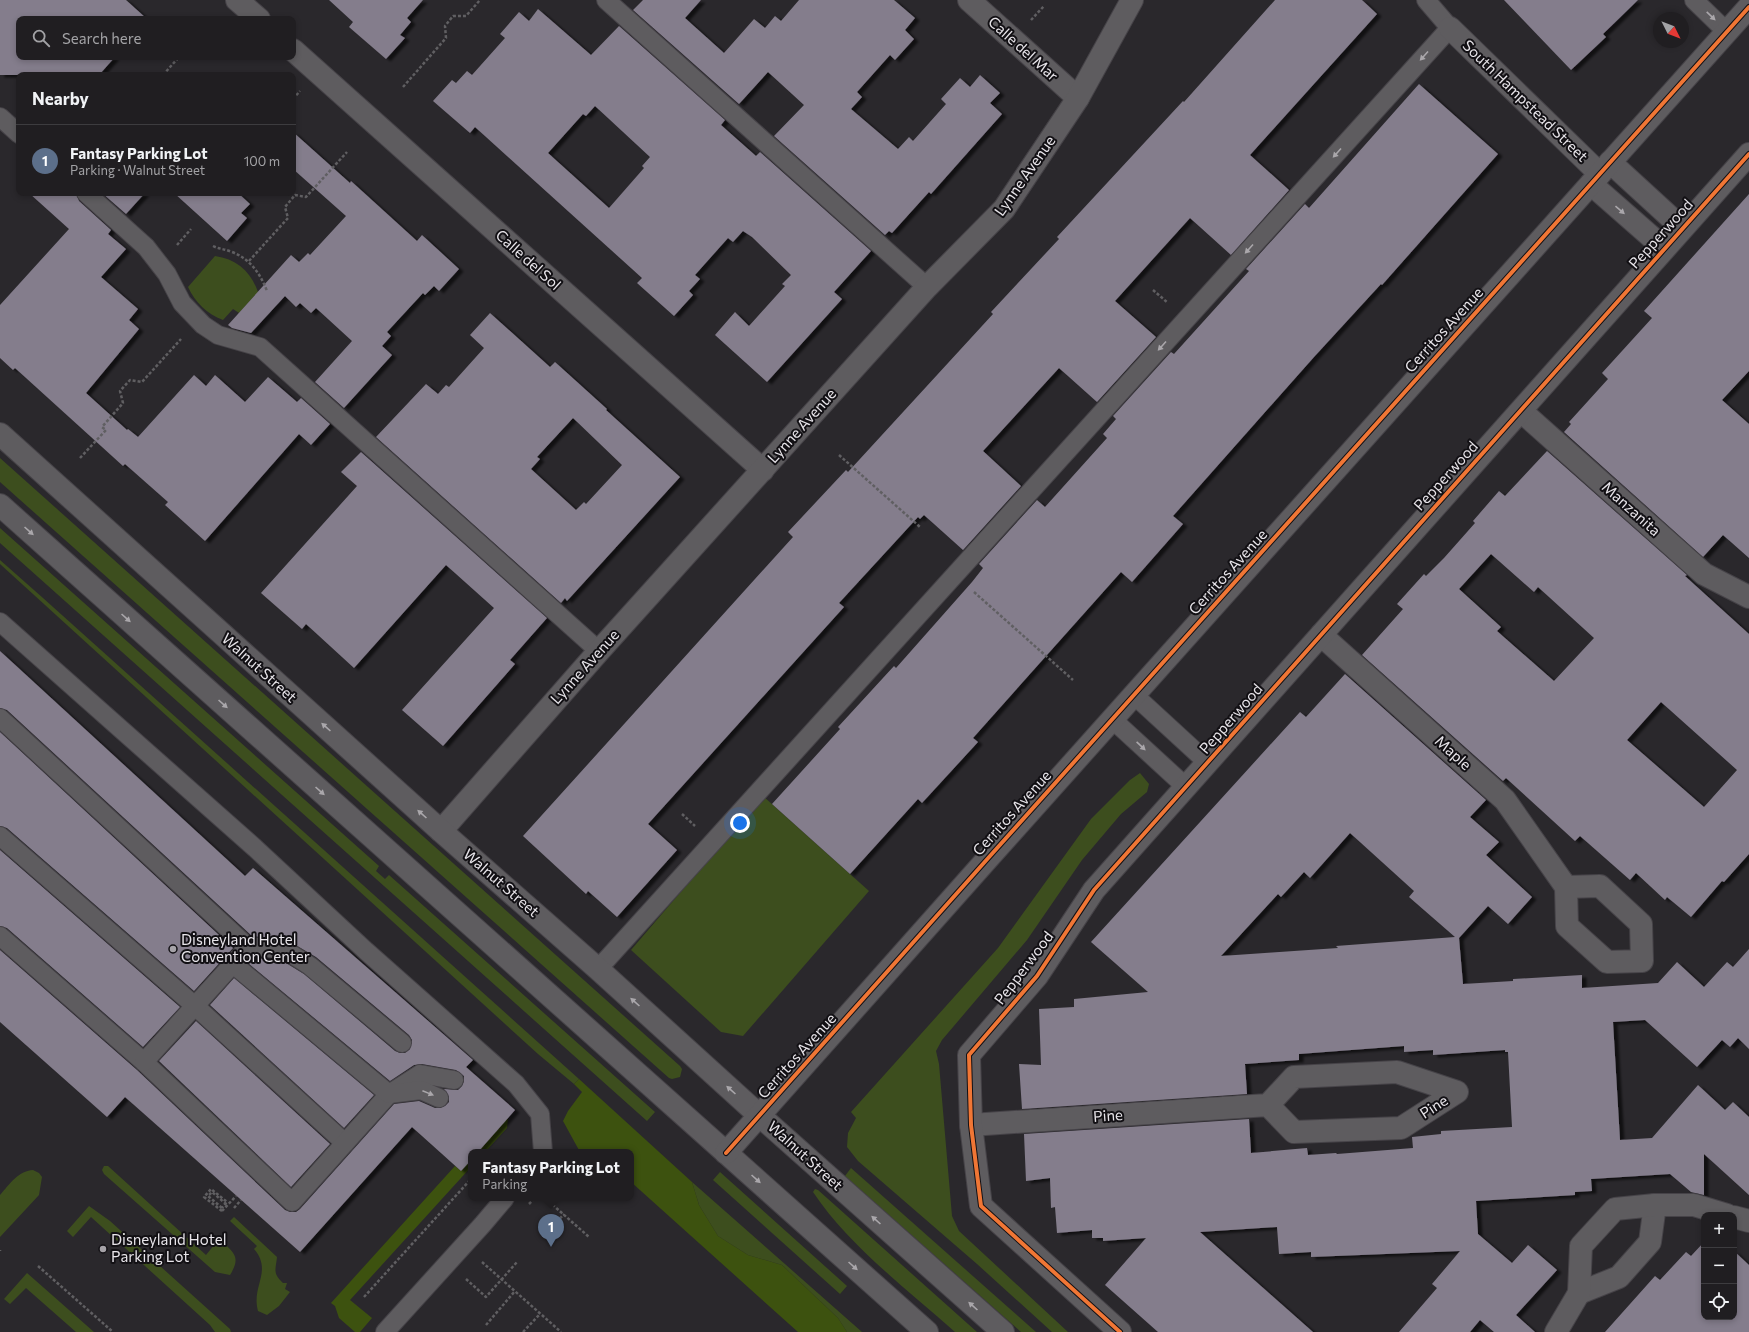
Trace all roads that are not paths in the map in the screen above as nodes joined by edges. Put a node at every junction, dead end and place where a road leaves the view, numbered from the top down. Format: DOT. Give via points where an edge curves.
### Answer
graph roads {
  1 [pos="237,0"];
  2 [pos="606,0"];
  3 [pos="969,0"];
  4 [pos="1132,0"];
  5 [pos="1426,0"];
  6 [pos="1694,0"];
  7 [pos="1749,7"];
  8 [pos="256,16"];
  9 [pos="1450,28"];
  10 [pos="1727,32"];
  11 [pos="296,53"];
  12 [pos="1078,98"];
  13 [pos="0,117"];
  14 [pos="16,131"];
  15 [pos="1749,154"];
  16 [pos="1600,173"];
  17 [pos="89,196"];
  18 [pos="1682,228"];
  19 [pos="1664,248"];
  20 [pos="927,287"];
  21 [pos="1521,411"];
  22 [pos="0,434"];
  23 [pos="763,470"];
  24 [pos="0,505"];
  25 [pos="1749,597"];
  26 [pos="0,622"];
  27 [pos="1321,635"];
  28 [pos="599,651"];
  29 [pos="1134,695"];
  30 [pos="0,718"];
  31 [pos="1112,719"];
  32 [pos="1208,762"];
  33 [pos="1186,787"];
  34 [pos="441,831"];
  35 [pos="0,836"];
  36 [pos="1566,887"];
  37 [pos="0,936"];
  38 [pos="248,947"];
  39 [pos="233,964"];
  40 [pos="598,968"];
  41 [pos="195,1006"];
  42 [pos="402,1043"];
  43 [pos="144,1062"];
  44 [pos="454,1080"];
  45 [pos="389,1094"];
  46 [pos="439,1098"];
  47 [pos="1268,1105"];
  48 [pos="760,1116"];
  49 [pos="971,1125"];
  50 [pos="345,1143"];
  51 [pos="543,1149"];
  52 [pos="726,1153"];
  53 [pos="502,1201"];
  54 [pos="1655,1205"];
  55 [pos="1717,1212"];
  56 [pos="1737,1218"];
  57 [pos="1749,1221"];
  58 [pos="1579,1293"];
  59 [pos="385,1332"];
  60 [pos="927,1332"];
  61 [pos="1003,1332"];
  62 [pos="1120,1332"];
  63 [pos="1556,1332"];
  1 -- 8 [label="street"];
  2 -- 20 [label="lane"];
  3 -- 12 [label="street, Calle del Mar"];
  4 -- 12 [label="street, Lynne Avenue"];
  5 -- 9 [label="lane"];
  6 -- 10 [label="lane, one-way"];
  7 -- 10 [label="street, Cerritos Avenue"];
  9 -- 16 [label="street, South Hampstead Street"];
  9 -- 40 [label="lane, one-way"];
  10 -- 16 [label="street, Cerritos Avenue"];
  11 -- 23 [label="street, Calle del Sol"];
  12 -- 20 [label="street, Lynne Avenue" via="1004,209"];
  13 -- 14 [label="lane"];
  15 -- 18 [label="street, Pepperwood"];
  16 -- 18 [label="street, South Hampstead Street"];
  16 -- 19 [label="street, South Hampstead Street, one-way"];
  16 -- 29 [label="street, Cerritos Avenue"];
  17 -- 28 [label="lane" via="146,247 167,274 182,303 203,325 218,335 260,347"];
  18 -- 19 [label="street, Pepperwood"];
  19 -- 21 [label="street, Pepperwood"];
  20 -- 23 [label="street, Lynne Avenue"];
  21 -- 25 [label="street, Manzanita" via="1704,574"];
  21 -- 27 [label="street, Pepperwood"];
  34 -- 22 [label="street, Walnut Street, one-way"];
  23 -- 28 [label="street, Lynne Avenue"];
  24 -- 52 [label="street, one-way"];
  26 -- 51 [label="lane" via="516,1084 540,1114"];
  27 -- 32 [label="street, Pepperwood"];
  27 -- 36 [label="street, Maple" via="1505,800"];
  28 -- 34 [label="street, Lynne Avenue"];
  29 -- 31 [label="street, Cerritos Avenue"];
  29 -- 32 [label="lane"];
  30 -- 38 [label="lane"];
  31 -- 33 [label="lane, one-way"];
  31 -- 48 [label="street, Cerritos Avenue"];
  32 -- 33 [label="street, Pepperwood"];
  33 -- 49 [label="street, Pepperwood" via="1094,890 1037,976 969,1055"];
  34 -- 40 [label="street, Walnut Street"];
  35 -- 41 [label="lane"];
  37 -- 43 [label="lane"];
  38 -- 39 [label="lane"];
  38 -- 42 [label="lane" via="285,950 310,966"];
  39 -- 41 [label="lane"];
  39 -- 45 [label="lane"];
  48 -- 40 [label="street, Walnut Street, one-way"];
  41 -- 43 [label="lane"];
  41 -- 50 [label="lane"];
  43 -- 50 [label="lane" via="292,1202"];
  44 -- 45 [label="lane" via="420,1074"];
  45 -- 46 [label="lane, one-way" via="421,1090"];
  45 -- 50 [label="lane"];
  47 -- 47 [label="street, Pine" via="1294,1077 1397,1072 1457,1092 1401,1128 1294,1132"];
  47 -- 49 [label="street, Pine"];
  48 -- 52 [label="street, Cerritos Avenue"];
  61 -- 48 [label="street, Walnut Street, one-way"];
  49 -- 62 [label="street, Pepperwood" via="981,1206"];
  52 -- 60 [label="street, one-way"];
  53 -- 59 [label="lane"];
  54 -- 55 [label="street" via="1694,1205"];
  54 -- 58 [label="street" via="1650,1242 1619,1277"];
  54 -- 58 [label="street" via="1615,1209 1581,1246"];
  56 -- 57 [label="street"];
  58 -- 63 [label="street"];
}
